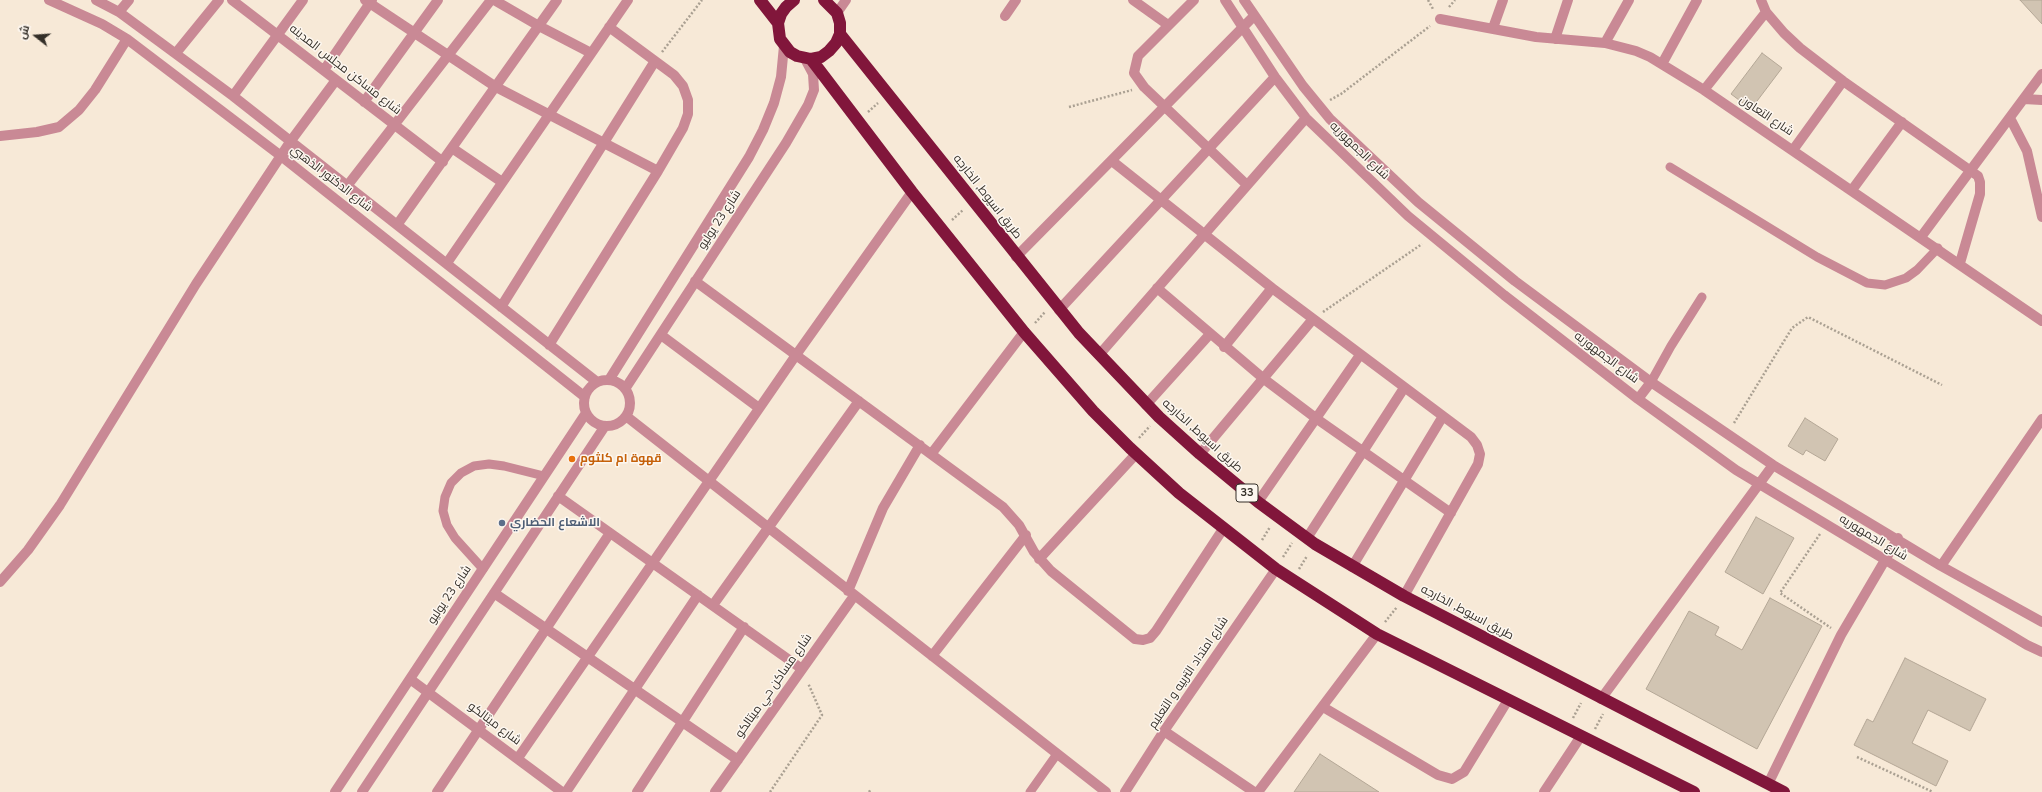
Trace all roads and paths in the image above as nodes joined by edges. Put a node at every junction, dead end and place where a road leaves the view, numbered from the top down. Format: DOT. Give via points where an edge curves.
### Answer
graph roads {
  1 [pos="49,0"];
  2 [pos="96,0"];
  3 [pos="129,0"];
  4 [pos="219,0"];
  5 [pos="232,0"];
  6 [pos="303,0"];
  7 [pos="438,0"];
  8 [pos="491,0"];
  9 [pos="494,0"];
  10 [pos="557,0"];
  11 [pos="628,0"];
  12 [pos="702,0"];
  13 [pos="760,0"];
  14 [pos="794,0"];
  15 [pos="824,0"];
  16 [pos="846,0"];
  17 [pos="1016,0"];
  18 [pos="1133,0"];
  19 [pos="1194,0"];
  20 [pos="1225,0"];
  21 [pos="1244,0"];
  22 [pos="1503,0"];
  23 [pos="1568,0"];
  24 [pos="1629,0"];
  25 [pos="1698,0"];
  26 [pos="1761,0"];
  27 [pos="369,1"];
  28 [pos="119,12"];
  29 [pos="1766,12"];
  30 [pos="837,13"];
  31 [pos="1005,16"];
  32 [pos="1254,16"];
  33 [pos="1440,19"];
  34 [pos="778,23"];
  35 [pos="1168,25"];
  36 [pos="539,26"];
  37 [pos="609,27"];
  38 [pos="1243,28"];
  39 [pos="1493,28"];
  40 [pos="414,33"];
  41 [pos="840,34"];
  42 [pos="278,35"];
  43 [pos="126,39"];
  44 [pos="1555,39"];
  45 [pos="1605,42"];
  46 [pos="784,46"];
  47 [pos="176,54"];
  48 [pos="591,54"];
  49 [pos="448,56"];
  50 [pos="808,59"];
  51 [pos="655,61"];
  52 [pos="1662,64"];
  53 [pos="324,70"];
  54 [pos="2042,74"];
  55 [pos="1275,77"];
  56 [pos="336,80"];
  57 [pos="1844,81"];
  58 [pos="496,87"];
  59 [pos="1144,87"];
  60 [pos="1704,90"];
  61 [pos="888,95"];
  62 [pos="233,96"];
  63 [pos="2024,99"];
  64 [pos="2042,100"];
  65 [pos="364,102"];
  66 [pos="1318,105"];
  67 [pos="1069,107"];
  68 [pos="1165,107"];
  69 [pos="548,115"];
  70 [pos="1306,118"];
  71 [pos="2010,118"];
  72 [pos="857,121"];
  73 [pos="1902,122"];
  74 [pos="395,125"];
  75 [pos="0,136"];
  76 [pos="290,142"];
  77 [pos="602,143"];
  78 [pos="452,148"];
  79 [pos="1209,148"];
  80 [pos="1793,150"];
  81 [pos="280,156"];
  82 [pos="1112,161"];
  83 [pos="442,162"];
  84 [pos="1670,167"];
  85 [pos="1382,168"];
  86 [pos="1970,170"];
  87 [pos="658,171"];
  88 [pos="1370,180"];
  89 [pos="502,182"];
  90 [pos="1247,185"];
  91 [pos="2039,185"];
  92 [pos="347,186"];
  93 [pos="1852,190"];
  94 [pos="912,192"];
  95 [pos="1160,200"];
  96 [pos="973,202"];
  97 [pos="2042,217"];
  98 [pos="398,225"];
  99 [pos="941,229"];
  100 [pos="1204,234"];
  101 [pos="1922,236"];
  102 [pos="1432,237"];
  103 [pos="1938,248"];
  104 [pos="1016,257"];
  105 [pos="447,263"];
  106 [pos="1960,263"];
  107 [pos="1515,281"];
  108 [pos="696,282"];
  109 [pos="1157,288"];
  110 [pos="1272,288"];
  111 [pos="1504,295"];
  112 [pos="1702,297"];
  113 [pos="501,307"];
  114 [pos="1056,307"];
  115 [pos="1313,319"];
  116 [pos="2042,320"];
  117 [pos="1024,332"];
  118 [pos="1210,334"];
  119 [pos="661,335"];
  120 [pos="549,345"];
  121 [pos="1224,347"];
  122 [pos="796,355"];
  123 [pos="1098,355"];
  124 [pos="1360,355"];
  125 [pos="609,380"];
  126 [pos="1264,380"];
  127 [pos="597,382"];
  128 [pos="1651,382"];
  129 [pos="1942,385"];
  130 [pos="1404,388"];
  131 [pos="626,390"];
  132 [pos="585,397"];
  133 [pos="1638,399"];
  134 [pos="859,400"];
  135 [pos="1146,405"];
  136 [pos="759,408"];
  137 [pos="586,413"];
  138 [pos="626,416"];
  139 [pos="1443,416"];
  140 [pos="1159,417"];
  141 [pos="1317,419"];
  142 [pos="2042,420"];
  143 [pos="605,426"];
  144 [pos="1727,434"];
  145 [pos="920,445"];
  146 [pos="1133,451"];
  147 [pos="1364,452"];
  148 [pos="932,453"];
  149 [pos="1200,454"];
  150 [pos="1773,465"];
  151 [pos="544,476"];
  152 [pos="1405,480"];
  153 [pos="709,481"];
  154 [pos="1758,484"];
  155 [pos="558,496"];
  156 [pos="1258,502"];
  157 [pos="1451,513"];
  158 [pos="1277,517"];
  159 [pos="1826,525"];
  160 [pos="768,528"];
  161 [pos="1223,529"];
  162 [pos="610,533"];
  163 [pos="1026,535"];
  164 [pos="1307,538"];
  165 [pos="1898,538"];
  166 [pos="1254,553"];
  167 [pos="1039,559"];
  168 [pos="1885,560"];
  169 [pos="653,563"];
  170 [pos="1941,566"];
  171 [pos="1352,567"];
  172 [pos="483,569"];
  173 [pos="1276,569"];
  174 [pos="1292,580"];
  175 [pos="0,582"];
  176 [pos="494,593"];
  177 [pos="851,594"];
  178 [pos="698,595"];
  179 [pos="1404,596"];
  180 [pos="713,605"];
  181 [pos="2042,622"];
  182 [pos="744,627"];
  183 [pos="546,628"];
  184 [pos="1377,634"];
  185 [pos="1841,635"];
  186 [pos="2042,652"];
  187 [pos="932,656"];
  188 [pos="588,657"];
  189 [pos="802,669"];
  190 [pos="410,679"];
  191 [pos="634,690"];
  192 [pos="428,692"];
  193 [pos="1587,692"];
  194 [pos="1508,700"];
  195 [pos="1605,701"];
  196 [pos="1323,707"];
  197 [pos="682,722"];
  198 [pos="479,729"];
  199 [pos="1567,729"];
  200 [pos="1164,731"];
  201 [pos="1585,738"];
  202 [pos="1057,754"];
  203 [pos="1857,757"];
  204 [pos="518,758"];
  205 [pos="738,760"];
  206 [pos="1768,784"];
  207 [pos="335,792"];
  208 [pos="362,792"];
  209 [pos="437,792"];
  210 [pos="562,792"];
  211 [pos="566,792"];
  212 [pos="637,792"];
  213 [pos="715,792"];
  214 [pos="770,792"];
  215 [pos="1030,792"];
  216 [pos="1106,792"];
  217 [pos="1125,792"];
  218 [pos="1254,792"];
  219 [pos="1258,792"];
  220 [pos="1544,792"];
  221 [pos="1694,792"];
  222 [pos="1784,792"];
  223 [pos="1933,792"];
  1 -- 43 [label="street, شارع الدكتور الذهبي" via="102,24"];
  2 -- 28 [label="street, شارع الدكتور الذهبي"];
  3 -- 28 [label="street"];
  4 -- 47 [label="street"];
  5 -- 42 [label="street, شارع مساكن مجلس المدينه"];
  6 -- 42 [label="street"];
  7 -- 40 [label="street"];
  8 -- 49 [label="street"];
  9 -- 36 [label="street"];
  10 -- 36 [label="street"];
  11 -- 37 [label="street"];
  12 -- 51 [label="path"];
  13 -- 34 [label="highway"];
  14 -- 34 [label="highway" via="786,7"];
  15 -- 30 [label="highway"];
  16 -- 30 [label="street"];
  17 -- 31 [label="street"];
  18 -- 35 [label="street"];
  19 -- 35 [label="street"];
  20 -- 38 [label="street, شارع الجمهوريه"];
  21 -- 32 [label="street, شارع الجمهوريه"];
  22 -- 39 [label="street"];
  23 -- 44 [label="street"];
  24 -- 45 [label="street"];
  25 -- 52 [label="street"];
  26 -- 29 [label="street"];
  27 -- 40 [label="street"];
  27 -- 53 [label="street"];
  28 -- 47 [label="street, شارع الدكتور الذهبي"];
  29 -- 57 [label="street" via="1800,48"];
  29 -- 60 [label="street"];
  30 -- 41 [label="highway"];
  32 -- 38 [label="street"];
  32 -- 66 [label="street, شارع الجمهوريه"];
  33 -- 39 [label="street, شارع التعاون"];
  33 -- 66 [label="path" via="1341,94"];
  34 -- 46 [label="highway" via="780,39"];
  35 -- 59 [label="street" via="1138,56 1134,73"];
  36 -- 48 [label="street"];
  36 -- 58 [label="street"];
  37 -- 48 [label="street"];
  37 -- 51 [label="street"];
  38 -- 55 [label="street, شارع الجمهوريه"];
  38 -- 68 [label="street"];
  39 -- 44 [label="street, شارع التعاون"];
  40 -- 49 [label="street"];
  40 -- 65 [label="street"];
  41 -- 50 [label="highway" via="829,51 821,57"];
  41 -- 61 [label="highway, طريق اسيوط, الخارجه / 33"];
  42 -- 53 [label="street, شارع مساكن مجلس المدينه"];
  42 -- 62 [label="street"];
  43 -- 75 [label="street" via="96,90 79,110 59,127"];
  43 -- 81 [label="street, شارع الدكتور الذهبي"];
  44 -- 45 [label="street, شارع التعاون"];
  45 -- 52 [label="street, شارع التعاون" via="1636,50"];
  46 -- 50 [label="highway" via="790,52"];
  46 -- 125 [label="street, شارع 23 يوليو" via="781,77 774,103 749,157"];
  47 -- 62 [label="street, شارع الدكتور الذهبي"];
  48 -- 69 [label="street"];
  49 -- 58 [label="street"];
  49 -- 74 [label="street"];
  50 -- 72 [label="highway"];
  50 -- 108 [label="street, شارع 23 يوليو" via="813,74 814,90 808,106"];
  51 -- 77 [label="street"];
  51 -- 87 [label="street" via="678,80 688,100 688,114 683,128"];
  52 -- 60 [label="street, شارع التعاون"];
  53 -- 56 [label="street, شارع مساكن مجلس المدينه"];
  54 -- 63 [label="street"];
  55 -- 70 [label="street, شارع الجمهوريه"];
  55 -- 79 [label="street"];
  56 -- 65 [label="street, شارع مساكن مجلس المدينه"];
  56 -- 76 [label="street"];
  57 -- 73 [label="street"];
  57 -- 80 [label="street"];
  58 -- 69 [label="street"];
  58 -- 78 [label="street"];
  59 -- 67 [label="path"];
  59 -- 68 [label="street"];
  60 -- 80 [label="street, شارع التعاون"];
  61 -- 72 [label="path"];
  61 -- 96 [label="highway, طريق اسيوط, الخارجه / 33"];
  62 -- 76 [label="street, شارع الدكتور الذهبي"];
  63 -- 64 [label="street"];
  63 -- 71 [label="street"];
  65 -- 74 [label="street, شارع مساكن مجلس المدينه"];
  66 -- 85 [label="street, شارع الجمهوريه"];
  68 -- 79 [label="street"];
  68 -- 82 [label="street"];
  69 -- 77 [label="street"];
  69 -- 89 [label="street"];
  70 -- 88 [label="street, شارع الجمهوريه"];
  70 -- 90 [label="street"];
  71 -- 86 [label="street"];
  71 -- 91 [label="street" via="2027,151"];
  72 -- 94 [label="highway"];
  73 -- 86 [label="street"];
  73 -- 93 [label="street"];
  74 -- 83 [label="street, شارع مساكن مجلس المدينه"];
  74 -- 92 [label="street"];
  76 -- 81 [label="street"];
  76 -- 92 [label="street, شارع الدكتور الذهبي"];
  77 -- 87 [label="street"];
  77 -- 113 [label="street"];
  78 -- 83 [label="street"];
  78 -- 89 [label="street"];
  79 -- 90 [label="street"];
  79 -- 95 [label="street"];
  80 -- 93 [label="street, شارع التعاون"];
  81 -- 132 [label="street, شارع الدكتور الذهبي"];
  81 -- 175 [label="street" via="196,284 60,504 28,550"];
  82 -- 95 [label="street"];
  82 -- 104 [label="street"];
  83 -- 98 [label="street"];
  84 -- 103 [label="lane" via="1816,257 1867,283 1885,285 1906,278"];
  85 -- 88 [label="street"];
  85 -- 107 [label="street, شارع الجمهوريه" via="1436,217"];
  86 -- 101 [label="street"];
  86 -- 106 [label="street" via="1978,176 1980,194"];
  87 -- 120 [label="street"];
  88 -- 102 [label="street, شارع الجمهوريه"];
  89 -- 105 [label="street"];
  90 -- 100 [label="street"];
  91 -- 97 [label="street"];
  92 -- 98 [label="street, شارع الدكتور الذهبي"];
  93 -- 101 [label="street, شارع التعاون"];
  94 -- 99 [label="highway"];
  94 -- 122 [label="street"];
  95 -- 100 [label="street"];
  95 -- 114 [label="street"];
  96 -- 99 [label="path"];
  96 -- 104 [label="highway, طريق اسيوط, الخارجه / 33"];
  98 -- 105 [label="street, شارع الدكتور الذهبي"];
  99 -- 117 [label="highway"];
  100 -- 109 [label="street"];
  100 -- 110 [label="street"];
  101 -- 103 [label="street, شارع التعاون"];
  102 -- 111 [label="street, شارع الجمهوريه"];
  102 -- 115 [label="path"];
  103 -- 106 [label="street, شارع التعاون"];
  104 -- 114 [label="highway, طريق اسيوط, الخارجه / 33"];
  105 -- 113 [label="street, شارع الدكتور الذهبي"];
  106 -- 116 [label="street, شارع التعاون"];
  107 -- 111 [label="street"];
  107 -- 128 [label="street, شارع الجمهوريه"];
  108 -- 119 [label="street, شارع 23 يوليو"];
  108 -- 122 [label="street"];
  109 -- 118 [label="street"];
  109 -- 123 [label="street"];
  110 -- 115 [label="street"];
  110 -- 121 [label="street"];
  111 -- 133 [label="street, شارع الجمهوريه"];
  112 -- 128 [label="lane"];
  113 -- 120 [label="street, شارع الدكتور الذهبي"];
  114 -- 117 [label="path"];
  114 -- 123 [label="highway, طريق اسيوط, الخارجه / 33"];
  115 -- 124 [label="street"];
  115 -- 126 [label="street"];
  117 -- 146 [label="highway" via="1063,378"];
  117 -- 148 [label="street"];
  118 -- 121 [label="street"];
  118 -- 135 [label="street"];
  119 -- 131 [label="street, شارع 23 يوليو"];
  119 -- 136 [label="street"];
  120 -- 127 [label="street, شارع الدكتور الذهبي"];
  121 -- 126 [label="street"];
  122 -- 134 [label="street"];
  122 -- 136 [label="street"];
  123 -- 135 [label="highway, طريق اسيوط, الخارجه / 33"];
  124 -- 130 [label="street"];
  124 -- 141 [label="street"];
  125 -- 127 [label="street"];
  125 -- 131 [label="street"];
  126 -- 141 [label="street"];
  126 -- 149 [label="street"];
  127 -- 132 [label="street" via="589,388"];
  128 -- 133 [label="street"];
  128 -- 144 [label="street, شارع الجمهوريه"];
  129 -- 144 [label="path" via="1808,316 1792,328"];
  130 -- 139 [label="street"];
  130 -- 147 [label="street"];
  131 -- 138 [label="street" via="630,402"];
  132 -- 137 [label="street"];
  133 -- 154 [label="street, شارع الجمهوريه"];
  134 -- 145 [label="street"];
  134 -- 160 [label="street"];
  135 -- 140 [label="highway, طريق اسيوط, الخارجه / 33"];
  136 -- 153 [label="street"];
  137 -- 143 [label="street" via="598,424"];
  137 -- 151 [label="street, شارع 23 يوليو"];
  138 -- 143 [label="street"];
  138 -- 153 [label="street"];
  139 -- 152 [label="street"];
  139 -- 157 [label="street" via="1471,437 1480,454 1478,464"];
  140 -- 146 [label="path"];
  140 -- 149 [label="highway, طريق اسيوط, الخارجه / 33"];
  141 -- 147 [label="street"];
  141 -- 156 [label="street"];
  142 -- 170 [label="street"];
  143 -- 155 [label="street"];
  144 -- 150 [label="street, شارع الجمهوريه"];
  145 -- 148 [label="street"];
  145 -- 177 [label="street, شارع مساكن حي ميتالكو" via="883,508"];
  146 -- 161 [label="highway"];
  146 -- 167 [label="street"];
  147 -- 152 [label="street"];
  147 -- 164 [label="street"];
  148 -- 163 [label="street" via="1003,507"];
  149 -- 156 [label="highway, طريق اسيوط, الخارجه / 33"];
  150 -- 154 [label="street"];
  150 -- 165 [label="street, شارع الجمهوريه"];
  151 -- 172 [label="street, شارع 23 يوليو"];
  151 -- 172 [label="lane" via="489,464 474,466 461,473 451,483 445,497 447,526"];
  152 -- 157 [label="street"];
  152 -- 171 [label="street"];
  153 -- 160 [label="street"];
  153 -- 169 [label="street"];
  154 -- 159 [label="street, شارع الجمهوريه"];
  154 -- 195 [label="street"];
  155 -- 162 [label="street"];
  155 -- 176 [label="street"];
  156 -- 158 [label="highway, طريق اسيوط, الخارجه / 33"];
  157 -- 179 [label="street"];
  158 -- 164 [label="highway, طريق اسيوط, الخارجه / 33"];
  158 -- 166 [label="path"];
  159 -- 168 [label="street, شارع الجمهوريه"];
  159 -- 185 [label="path" via="1780,593"];
  160 -- 177 [label="street"];
  160 -- 180 [label="street"];
  161 -- 166 [label="highway"];
  161 -- 167 [label="street" via="1156,631 1150,638 1143,640 1135,639 1128,634"];
  162 -- 169 [label="street"];
  162 -- 183 [label="street"];
  163 -- 167 [label="street"];
  163 -- 187 [label="street"];
  164 -- 171 [label="highway, طريق اسيوط, الخارجه / 33"];
  164 -- 173 [label="path"];
  164 -- 174 [label="path"];
  165 -- 168 [label="street"];
  165 -- 170 [label="street, شارع الجمهوريه"];
  166 -- 173 [label="highway"];
  168 -- 185 [label="street"];
  168 -- 186 [label="street, شارع الجمهوريه"];
  169 -- 178 [label="street"];
  169 -- 188 [label="street"];
  170 -- 181 [label="street, شارع الجمهوريه"];
  171 -- 179 [label="highway, طريق اسيوط, الخارجه / 33"];
  172 -- 190 [label="street, شارع 23 يوليو"];
  173 -- 174 [label="highway"];
  173 -- 200 [label="street, شارع امتداد التربيه و التعليم"];
  174 -- 184 [label="highway"];
  176 -- 183 [label="street"];
  176 -- 192 [label="street"];
  177 -- 187 [label="street"];
  177 -- 189 [label="street, شارع مساكن حي ميتالكو"];
  178 -- 180 [label="street"];
  178 -- 191 [label="street"];
  179 -- 184 [label="path"];
  179 -- 193 [label="highway, طريق اسيوط, الخارجه / 33"];
  180 -- 182 [label="street"];
  182 -- 189 [label="street"];
  182 -- 197 [label="street"];
  183 -- 188 [label="street"];
  183 -- 198 [label="street"];
  184 -- 194 [label="highway"];
  184 -- 196 [label="street"];
  185 -- 206 [label="street"];
  187 -- 202 [label="street"];
  188 -- 191 [label="street"];
  188 -- 204 [label="street"];
  189 -- 205 [label="street, شارع مساكن حي ميتالكو"];
  189 -- 214 [label="path" via="822,715"];
  190 -- 192 [label="street, شارع ميتالكو"];
  190 -- 207 [label="street, شارع 23 يوليو"];
  191 -- 197 [label="street"];
  191 -- 211 [label="street"];
  192 -- 198 [label="street, شارع ميتالكو"];
  192 -- 208 [label="street"];
  193 -- 195 [label="highway, طريق اسيوط, الخارجه / 33"];
  193 -- 199 [label="path"];
  194 -- 196 [label="street" via="1464,772 1452,779 1438,775"];
  194 -- 199 [label="highway"];
  195 -- 201 [label="path"];
  195 -- 206 [label="highway, طريق اسيوط, الخارجه / 33"];
  196 -- 219 [label="street"];
  197 -- 205 [label="street"];
  197 -- 212 [label="street"];
  198 -- 204 [label="street, شارع ميتالكو"];
  198 -- 209 [label="street"];
  199 -- 201 [label="highway"];
  200 -- 217 [label="street, شارع امتداد التربيه و التعليم"];
  200 -- 218 [label="street"];
  201 -- 220 [label="street"];
  201 -- 221 [label="highway"];
  202 -- 215 [label="lane"];
  202 -- 216 [label="street"];
  203 -- 223 [label="path"];
  204 -- 210 [label="street, شارع ميتالكو"];
  205 -- 213 [label="street, شارع مساكن حي ميتالكو"];
  206 -- 222 [label="highway, طريق اسيوط, الخارجه / 33"];
}
